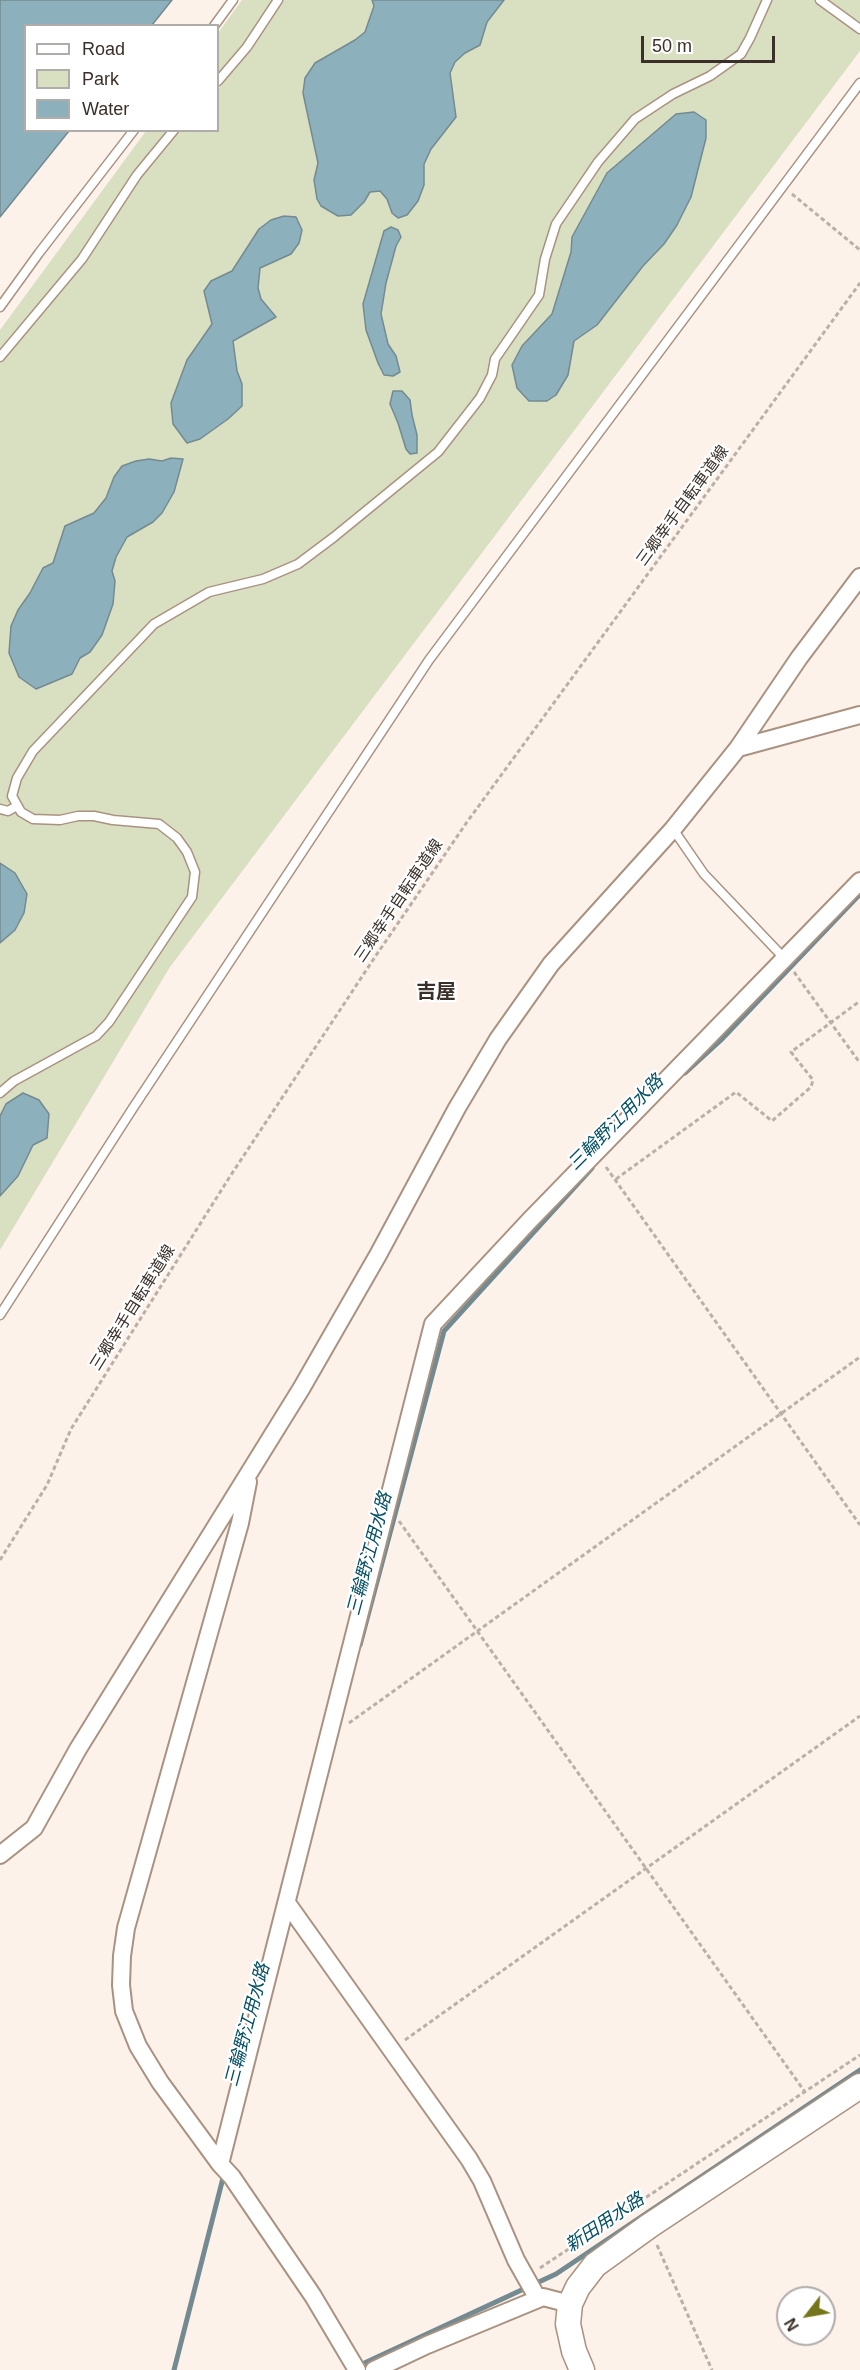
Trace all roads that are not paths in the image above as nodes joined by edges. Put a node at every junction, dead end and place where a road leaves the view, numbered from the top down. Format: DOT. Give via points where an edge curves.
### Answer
graph roads {
  1 [pos="233,0"];
  2 [pos="278,0"];
  3 [pos="767,0"];
  4 [pos="820,0"];
  5 [pos="215,24"];
  6 [pos="860,29"];
  7 [pos="219,80"];
  8 [pos="860,83"];
  9 [pos="132,132"];
  10 [pos="172,132"];
  11 [pos="0,307"];
  12 [pos="0,357"];
  13 [pos="860,577"];
  14 [pos="860,716"];
  15 [pos="738,748"];
  16 [pos="17,806"];
  17 [pos="0,809"];
  18 [pos="673,829"];
  19 [pos="860,881"];
  20 [pos="784,958"];
  21 [pos="0,1093"];
  22 [pos="0,1315"];
  23 [pos="250,1473"];
  24 [pos="0,1856"];
  25 [pos="287,1903"];
  26 [pos="860,2086"];
  27 [pos="219,2164"];
  28 [pos="538,2299"];
  29 [pos="570,2304"];
  30 [pos="357,2370"];
  31 [pos="374,2370"];
  32 [pos="582,2370"];
  1 -- 5 [label="lane"];
  2 -- 7 [label="lane" via="247,47"];
  3 -- 16 [label="lane" via="736,58 635,119 598,162 556,224 539,295 495,359 480,398 438,453 298,564 262,579 209,592 154,624 33,751 17,778 12,796"];
  4 -- 6 [label="lane"];
  8 -- 22 [label="lane" via="429,660"];
  9 -- 11 [label="lane"];
  10 -- 12 [label="lane" via="137,175 82,259"];
  13 -- 15 [label="street"];
  14 -- 15 [label="street"];
  15 -- 18 [label="street"];
  16 -- 17 [label="lane" via="8,811"];
  16 -- 21 [label="lane" via="33,819 94,816 159,824 177,838 195,872 192,897 109,1022 96,1036"];
  18 -- 20 [label="lane" via="704,874"];
  18 -- 23 [label="street" via="551,964 498,1039 302,1389"];
  19 -- 20 [label="street"];
  20 -- 25 [label="street" via="433,1324"];
  23 -- 24 [label="street" via="78,1749 34,1828"];
  23 -- 27 [label="street" via="240,1523 126,1928 122,1956 124,2011 138,2046"];
  25 -- 27 [label="street"];
  25 -- 28 [label="street" via="469,2159"];
  26 -- 29 [label="street" via="595,2265"];
  27 -- 30 [label="street" via="232,2177 313,2296"];
  28 -- 29 [label="street"];
  28 -- 31 [label="street"];
  29 -- 32 [label="street" via="568,2324"];
}
